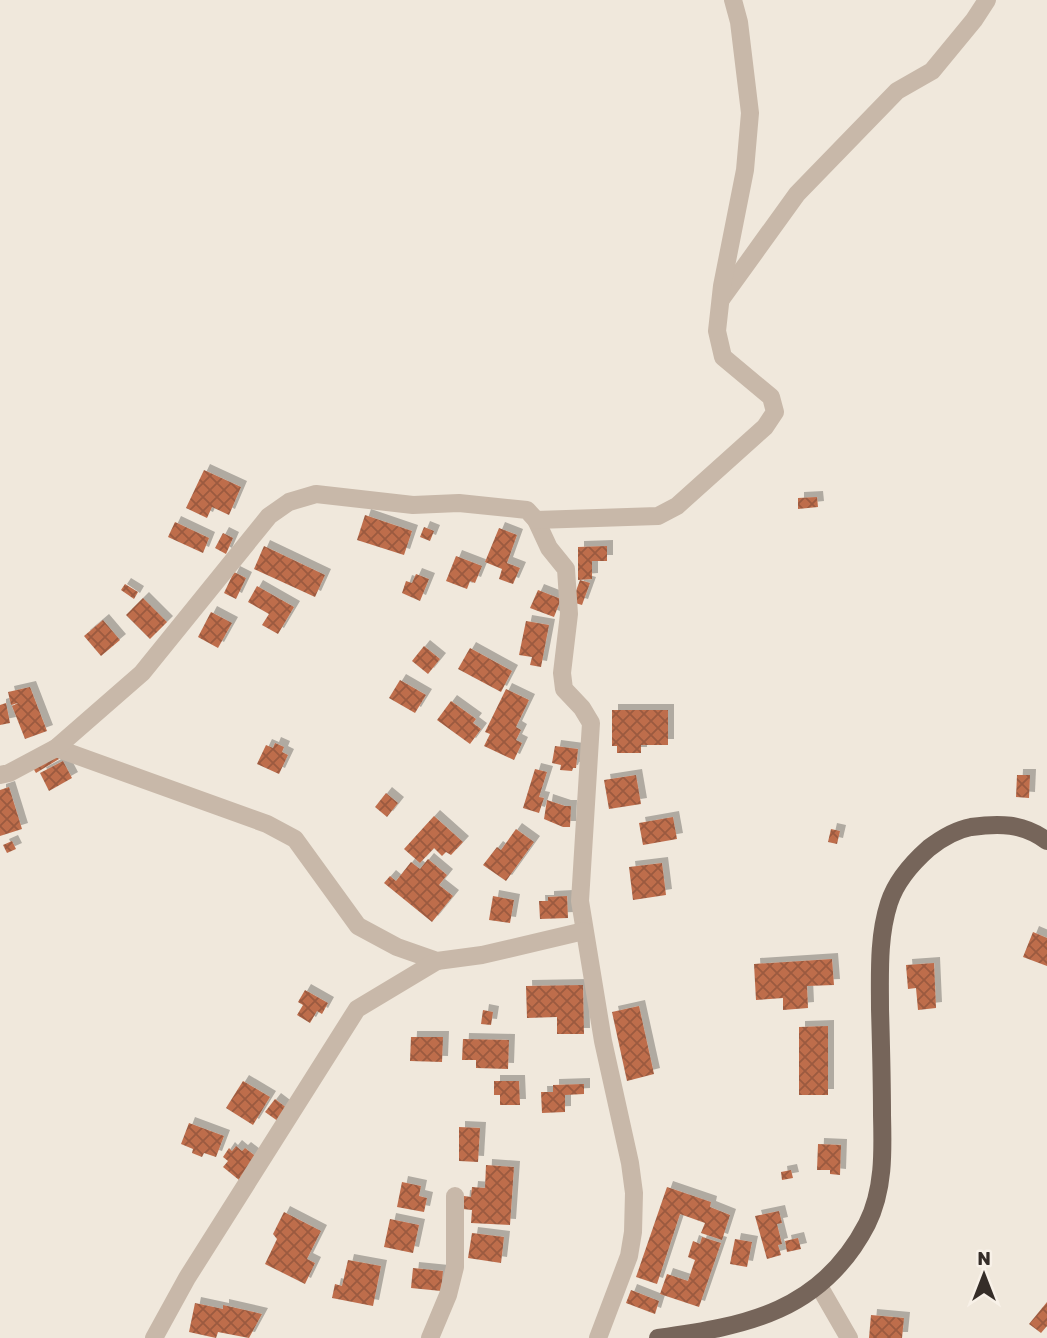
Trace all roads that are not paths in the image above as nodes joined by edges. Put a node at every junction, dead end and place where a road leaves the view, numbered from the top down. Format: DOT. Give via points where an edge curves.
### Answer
graph roads {
  1 [pos="733,0"];
  2 [pos="988,0"];
  3 [pos="720,300"];
  4 [pos="536,520"];
  5 [pos="55,748"];
  6 [pos="0,775"];
  7 [pos="1047,841"];
  8 [pos="584,931"];
  9 [pos="437,961"];
  10 [pos="455,1196"];
  11 [pos="819,1286"];
  12 [pos="154,1338"];
  13 [pos="430,1338"];
  14 [pos="598,1338"];
  15 [pos="658,1338"];
  16 [pos="849,1338"];
  1 -- 3 [label="street" via="750,113 746,170"];
  2 -- 3 [label="street" via="932,71 897,91 797,194"];
  3 -- 4 [label="street" via="717,331 723,357 771,397 775,412 765,427 677,506 658,516"];
  4 -- 5 [label="street" via="527,510 460,503 414,505 316,494 289,502 269,516 142,673"];
  4 -- 8 [label="street" via="549,548 566,569 569,614 564,689 591,723 580,901"];
  5 -- 6 [label="street"];
  5 -- 9 [label="street" via="267,824 295,839 358,926"];
  7 -- 11 [label="main road" via="1003,824 961,829 920,855 889,901 880,974 880,1183 857,1241"];
  8 -- 9 [label="street"];
  8 -- 14 [label="street" via="634,1194 629,1256"];
  9 -- 12 [label="street" via="358,1009 187,1278"];
  10 -- 13 [label="street" via="455,1267"];
  11 -- 15 [label="main road" via="787,1307 747,1322"];
  11 -- 16 [label="street"];
}
